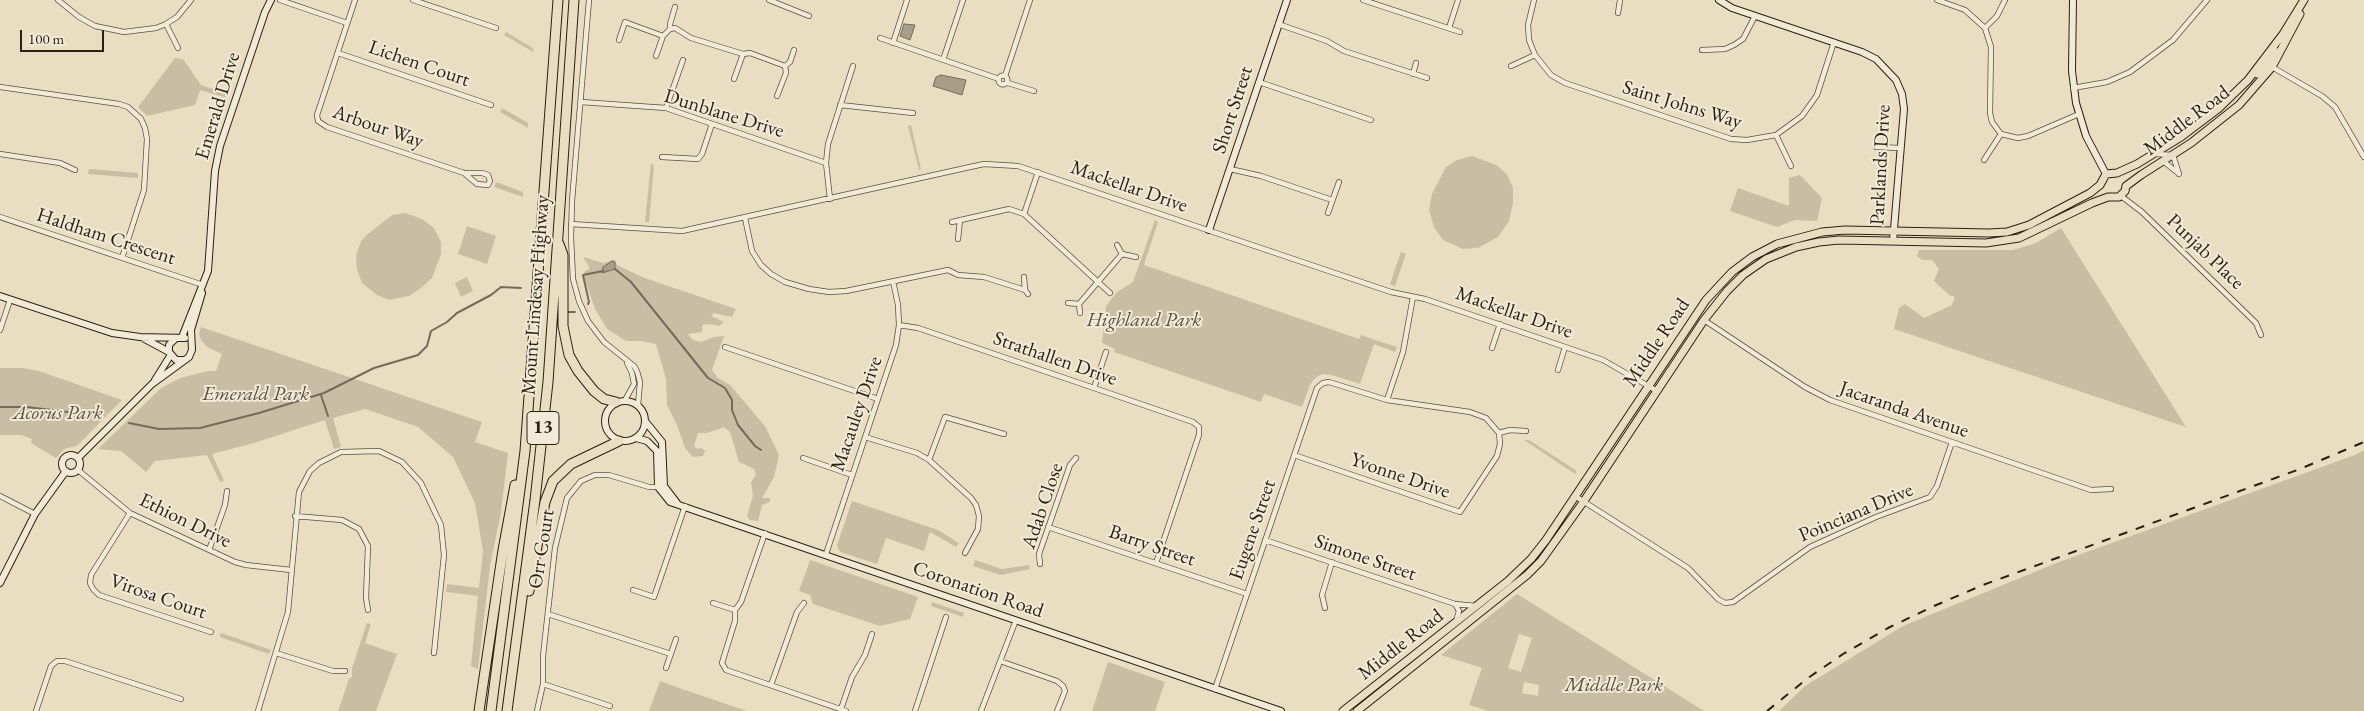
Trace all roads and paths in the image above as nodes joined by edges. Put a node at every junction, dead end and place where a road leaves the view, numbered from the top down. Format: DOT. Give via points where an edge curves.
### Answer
graph roads {
  1 [pos="58,0"];
  2 [pos="191,0"];
  3 [pos="271,0"];
  4 [pos="280,0"];
  5 [pos="355,0"];
  6 [pos="413,0"];
  7 [pos="558,0"];
  8 [pos="574,0"];
  9 [pos="589,0"];
  10 [pos="907,0"];
  11 [pos="963,0"];
  12 [pos="1030,0"];
  13 [pos="1286,0"];
  14 [pos="1363,0"];
  15 [pos="1458,0"];
  16 [pos="1534,0"];
  17 [pos="1620,0"];
  18 [pos="1719,0"];
  19 [pos="1937,0"];
  20 [pos="2005,0"];
  21 [pos="2073,0"];
  22 [pos="2207,0"];
  23 [pos="2306,0"];
  24 [pos="772,1"];
  25 [pos="675,7"];
  26 [pos="1618,13"];
  27 [pos="810,16"];
  28 [pos="1755,16"];
  29 [pos="348,23"];
  30 [pos="166,24"];
  31 [pos="1278,24"];
  32 [pos="496,28"];
  33 [pos="1449,28"];
  34 [pos="1986,28"];
  35 [pos="670,29"];
  36 [pos="1460,32"];
  37 [pos="663,36"];
  38 [pos="880,38"];
  39 [pos="619,40"];
  40 [pos="1834,42"];
  41 [pos="893,43"];
  42 [pos="178,48"];
  43 [pos="2283,48"];
  44 [pos="794,50"];
  45 [pos="1702,50"];
  46 [pos="338,52"];
  47 [pos="743,54"];
  48 [pos="1535,55"];
  49 [pos="656,56"];
  50 [pos="683,60"];
  51 [pos="943,60"];
  52 [pos="1416,63"];
  53 [pos="785,66"];
  54 [pos="853,66"];
  55 [pos="1511,66"];
  56 [pos="2272,67"];
  57 [pos="1413,74"];
  58 [pos="1005,76"];
  59 [pos="1427,78"];
  60 [pos="999,79"];
  61 [pos="734,80"];
  62 [pos="2248,80"];
  63 [pos="1008,82"];
  64 [pos="1259,82"];
  65 [pos="0,87"];
  66 [pos="2073,88"];
  67 [pos="1034,91"];
  68 [pos="777,96"];
  69 [pos="581,102"];
  70 [pos="491,105"];
  71 [pos="840,105"];
  72 [pos="666,108"];
  73 [pos="913,113"];
  74 [pos="2078,114"];
  75 [pos="1371,120"];
  76 [pos="712,124"];
  77 [pos="2001,134"];
  78 [pos="1776,135"];
  79 [pos="1876,147"];
  80 [pos="1900,148"];
  81 [pos="0,154"];
  82 [pos="2154,154"];
  83 [pos="2173,155"];
  84 [pos="662,157"];
  85 [pos="2364,157"];
  86 [pos="1984,160"];
  87 [pos="2163,161"];
  88 [pos="826,163"];
  89 [pos="1791,166"];
  90 [pos="1230,169"];
  91 [pos="75,170"];
  92 [pos="1038,172"];
  93 [pos="464,173"];
  94 [pos="2117,173"];
  95 [pos="2106,174"];
  96 [pos="1338,182"];
  97 [pos="2100,185"];
  98 [pos="2126,186"];
  99 [pos="2121,196"];
  100 [pos="2108,197"];
  101 [pos="830,199"];
  102 [pos="1332,200"];
  103 [pos="1328,213"];
  104 [pos="1024,214"];
  105 [pos="0,217"];
  106 [pos="745,218"];
  107 [pos="960,220"];
  108 [pos="952,222"];
  109 [pos="571,224"];
  110 [pos="1210,230"];
  111 [pos="1894,231"];
  112 [pos="958,239"];
  113 [pos="1893,240"];
  114 [pos="558,241"];
  115 [pos="1117,245"];
  116 [pos="1122,254"];
  117 [pos="1136,257"];
  118 [pos="122,258"];
  119 [pos="1024,277"];
  120 [pos="893,281"];
  121 [pos="1098,282"];
  122 [pos="203,285"];
  123 [pos="1110,293"];
  124 [pos="0,296"];
  125 [pos="1413,297"];
  126 [pos="10,300"];
  127 [pos="1068,303"];
  128 [pos="1079,304"];
  129 [pos="1080,313"];
  130 [pos="1704,320"];
  131 [pos="1500,324"];
  132 [pos="899,325"];
  133 [pos="0,330"];
  134 [pos="2261,335"];
  135 [pos="140,337"];
  136 [pos="180,337"];
  137 [pos="191,343"];
  138 [pos="725,347"];
  139 [pos="1566,347"];
  140 [pos="1492,348"];
  141 [pos="1106,352"];
  142 [pos="169,354"];
  143 [pos="186,360"];
  144 [pos="625,360"];
  145 [pos="1558,370"];
  146 [pos="152,384"];
  147 [pos="1648,386"];
  148 [pos="1094,388"];
  149 [pos="1657,391"];
  150 [pos="878,399"];
  151 [pos="1387,400"];
  152 [pos="621,401"];
  153 [pos="638,405"];
  154 [pos="645,421"];
  155 [pos="1526,431"];
  156 [pos="1499,433"];
  157 [pos="1004,434"];
  158 [pos="865,437"];
  159 [pos="636,438"];
  160 [pos="619,440"];
  161 [pos="1952,442"];
  162 [pos="525,451"];
  163 [pos="1294,455"];
  164 [pos="78,458"];
  165 [pos="803,458"];
  166 [pos="1076,458"];
  167 [pos="930,460"];
  168 [pos="78,470"];
  169 [pos="66,471"];
  170 [pos="852,475"];
  171 [pos="661,487"];
  172 [pos="2111,489"];
  173 [pos="227,491"];
  174 [pos="0,496"];
  175 [pos="1575,496"];
  176 [pos="1584,501"];
  177 [pos="685,506"];
  178 [pos="130,513"];
  179 [pos="35,514"];
  180 [pos="295,516"];
  181 [pos="1048,527"];
  182 [pos="764,533"];
  183 [pos="1265,540"];
  184 [pos="209,550"];
  185 [pos="965,553"];
  186 [pos="826,554"];
  187 [pos="1332,562"];
  188 [pos="1156,563"];
  189 [pos="1040,564"];
  190 [pos="292,570"];
  191 [pos="0,583"];
  192 [pos="633,590"];
  193 [pos="1247,594"];
  194 [pos="713,603"];
  195 [pos="804,603"];
  196 [pos="1455,604"];
  197 [pos="1476,606"];
  198 [pos="1325,608"];
  199 [pos="368,610"];
  200 [pos="735,610"];
  201 [pos="548,614"];
  202 [pos="520,615"];
  203 [pos="946,617"];
  204 [pos="1016,620"];
  205 [pos="1456,621"];
  206 [pos="211,632"];
  207 [pos="872,634"];
  208 [pos="676,639"];
  209 [pos="276,653"];
  210 [pos="434,653"];
  211 [pos="670,654"];
  212 [pos="1000,661"];
  213 [pos="666,668"];
  214 [pos="345,671"];
  215 [pos="543,684"];
  216 [pos="771,685"];
  217 [pos="1215,689"];
  218 [pos="181,699"];
  219 [pos="610,706"];
  220 [pos="841,709"];
  221 [pos="1271,710"];
  222 [pos="36,711"];
  223 [pos="258,711"];
  224 [pos="479,711"];
  225 [pos="491,711"];
  226 [pos="507,711"];
  227 [pos="537,711"];
  228 [pos="846,711"];
  229 [pos="915,711"];
  230 [pos="981,711"];
  231 [pos="1057,711"];
  232 [pos="1281,711"];
  233 [pos="1343,711"];
  234 [pos="1357,711"];
  1 -- 30 [label="street" via="79,17 110,30 141,30"];
  2 -- 30 [label="street" via="177,17"];
  3 -- 122 [label="street, Emerald Drive" via="220,146 215,171 210,253"];
  4 -- 29 [label="street"];
  5 -- 29 [label="street, Arbour Way"];
  6 -- 32 [label="street"];
  7 -- 162 [label="highway, Mount Lindesay Highway / 13"];
  8 -- 114 [label="highway, Mount Lindesay Highway / 13"];
  9 -- 69 [label="street"];
  10 -- 41 [label="street"];
  11 -- 51 [label="street"];
  12 -- 58 [label="street"];
  13 -- 31 [label="street, Short Street"];
  14 -- 33 [label="street"];
  15 -- 33 [label="street"];
  16 -- 48 [label="street, Saint Johns Way" via="1528,25"];
  17 -- 26 [label="street"];
  18 -- 28 [label="street, Parklands Drive"];
  19 -- 34 [label="street" via="1965,10"];
  20 -- 34 [label="street"];
  21 -- 66 [label="street"];
  22 -- 66 [label="street" via="2172,40 2130,72 2107,82"];
  23 -- 43 [label="main road, Middle Road"];
  23 -- 62 [label="main road, Middle Road"];
  24 -- 27 [label="street"];
  25 -- 35 [label="street"];
  28 -- 40 [label="street, Parklands Drive"];
  28 -- 45 [label="street" via="1743,39 1734,45 1726,49"];
  29 -- 46 [label="street, Arbour Way"];
  30 -- 42 [label="street"];
  31 -- 57 [label="street"];
  31 -- 64 [label="street, Short Street"];
  33 -- 36 [label="street"];
  34 -- 77 [label="street" via="1991,47 1990,113"];
  35 -- 37 [label="street"];
  35 -- 47 [label="street" via="681,30 691,38"];
  37 -- 39 [label="street" via="625,22"];
  37 -- 49 [label="street"];
  38 -- 41 [label="street"];
  40 -- 78 [label="street, Saint Johns Way" via="1811,106 1793,125"];
  40 -- 80 [label="street, Parklands Drive" via="1876,59 1896,80 1904,109"];
  41 -- 51 [label="street"];
  43 -- 56 [label="main road, Middle Road"];
  43 -- 62 [label="main road"];
  44 -- 53 [label="street"];
  46 -- 70 [label="street, Lichen Court"];
  46 -- 93 [label="street, Arbour Way" via="317,115 320,124"];
  47 -- 53 [label="street" via="750,53"];
  47 -- 61 [label="street"];
  48 -- 55 [label="street"];
  48 -- 78 [label="street, Saint Johns Way" via="1542,66 1565,83 1731,139 1748,140"];
  50 -- 72 [label="street"];
  51 -- 60 [label="street"];
  52 -- 57 [label="street"];
  53 -- 68 [label="street" via="786,72"];
  54 -- 71 [label="street"];
  56 -- 83 [label="main road, Middle Road" via="2239,105"];
  56 -- 85 [label="street" via="2335,107"];
  57 -- 59 [label="street"];
  58 -- 60 [label="street"];
  58 -- 63 [label="street"];
  60 -- 63 [label="street" via="1002,85"];
  62 -- 82 [label="main road, Middle Road" via="2200,123"];
  63 -- 67 [label="street"];
  64 -- 75 [label="street"];
  64 -- 90 [label="street, Short Street"];
  65 -- 118 [label="street" via="118,104 128,107 140,119 146,128 147,139 144,190"];
  66 -- 74 [label="street"];
  69 -- 72 [label="street, Dunblane Drive"];
  69 -- 109 [label="street"];
  71 -- 73 [label="street"];
  71 -- 88 [label="street" via="828,144"];
  72 -- 76 [label="street, Dunblane Drive"];
  74 -- 77 [label="street" via="2028,136 2018,138"];
  74 -- 95 [label="street"];
  76 -- 84 [label="street" via="698,159"];
  76 -- 88 [label="street, Dunblane Drive"];
  77 -- 86 [label="street"];
  78 -- 89 [label="street"];
  79 -- 80 [label="street"];
  80 -- 111 [label="street, Parklands Drive"];
  81 -- 91 [label="street" via="60,163"];
  82 -- 83 [label="street"];
  82 -- 94 [label="main road, Middle Road"];
  83 -- 87 [label="main road, Middle Road"];
  83 -- 87 [label="street" via="2180,174"];
  87 -- 98 [label="main road, Middle Road"];
  88 -- 101 [label="street"];
  90 -- 102 [label="street"];
  90 -- 110 [label="street, Short Street"];
  92 -- 101 [label="street, Mackellar Drive" via="1018,166 984,164"];
  92 -- 104 [label="street"];
  92 -- 110 [label="street, Mackellar Drive"];
  93 -- 93 [label="street, Arbour Way" via="482,173 488,175 490,181 484,186 477,184"];
  94 -- 95 [label="main road, Middle Road"];
  94 -- 98 [label="main road" via="2124,178"];
  95 -- 97 [label="main road, Middle Road"];
  96 -- 102 [label="street"];
  97 -- 100 [label="main road"];
  97 -- 111 [label="main road, Middle Road" via="2013,231"];
  98 -- 99 [label="main road, Middle Road"];
  99 -- 100 [label="main road, Middle Road"];
  99 -- 134 [label="street, Punjab Place" via="2142,212 2256,323"];
  100 -- 113 [label="main road, Middle Road" via="2019,238 1986,242"];
  101 -- 106 [label="street, Mackellar Drive"];
  102 -- 103 [label="street"];
  104 -- 107 [label="street" via="1009,209"];
  104 -- 121 [label="street"];
  105 -- 118 [label="street, Haldham Crescent"];
  106 -- 109 [label="street, Mackellar Drive" via="682,231"];
  106 -- 120 [label="street" via="752,251 761,265 785,282 829,292"];
  107 -- 108 [label="street"];
  107 -- 112 [label="street"];
  109 -- 144 [label="street" via="572,270 579,301 595,331"];
  110 -- 125 [label="street, Mackellar Drive"];
  111 -- 113 [label="street, Parklands Drive"];
  111 -- 147 [label="main road, Middle Road" via="1822,232 1777,244 1752,257 1722,280"];
  113 -- 130 [label="main road, Middle Road" via="1818,242 1766,259 1727,291"];
  114 -- 152 [label="highway" via="563,255 562,321 570,355 594,392 604,399"];
  114 -- 202 [label="highway, Mount Lindesay Highway / 13" via="544,421"];
  115 -- 116 [label="street"];
  116 -- 117 [label="street"];
  116 -- 121 [label="street"];
  118 -- 122 [label="street, Haldham Crescent"];
  119 -- 120 [label="street" via="1026,292 984,277 958,275 948,270"];
  120 -- 132 [label="street, Macauley Drive"];
  121 -- 123 [label="street"];
  121 -- 128 [label="street"];
  122 -- 136 [label="street, Emerald Drive"];
  122 -- 137 [label="street, Emerald Drive" via="191,330"];
  124 -- 126 [label="street"];
  125 -- 131 [label="street, Mackellar Drive"];
  125 -- 151 [label="street" via="1404,352"];
  126 -- 133 [label="street"];
  126 -- 135 [label="street" via="98,329"];
  127 -- 128 [label="street"];
  128 -- 129 [label="street"];
  130 -- 149 [label="main road, Middle Road"];
  130 -- 161 [label="street, Jacaranda Avenue" via="1818,395"];
  131 -- 139 [label="street, Mackellar Drive"];
  131 -- 140 [label="street"];
  132 -- 148 [label="street, Strathallen Drive" via="918,328"];
  132 -- 150 [label="street, Macauley Drive" via="896,346"];
  135 -- 136 [label="street"];
  135 -- 142 [label="street"];
  136 -- 137 [label="street"];
  136 -- 142 [label="street, Emerald Drive" via="171,342"];
  137 -- 143 [label="street, Emerald Drive" via="191,354"];
  138 -- 150 [label="street"];
  139 -- 145 [label="street"];
  139 -- 147 [label="street, Mackellar Drive" via="1613,364"];
  141 -- 148 [label="street"];
  142 -- 143 [label="street" via="179,361"];
  142 -- 146 [label="street, Emerald Drive"];
  143 -- 146 [label="street, Emerald Drive"];
  144 -- 152 [label="street" via="634,384"];
  144 -- 153 [label="street" via="634,366 639,376"];
  146 -- 164 [label="street, Emerald Drive"];
  147 -- 149 [label="street, Mackellar Drive"];
  147 -- 175 [label="main road, Middle Road"];
  148 -- 188 [label="street, Strathallen Drive" via="1193,422 1199,428"];
  149 -- 176 [label="main road, Middle Road"];
  150 -- 158 [label="street, Macauley Drive"];
  151 -- 156 [label="street" via="1470,412 1486,418"];
  151 -- 163 [label="street, Eugene Street" via="1323,383 1317,388"];
  152 -- 153 [label="street"];
  152 -- 160 [label="street" via="608,409 604,420 610,435"];
  153 -- 154 [label="street"];
  154 -- 159 [label="street"];
  154 -- 171 [label="street" via="663,447"];
  155 -- 156 [label="street"];
  156 -- 163 [label="street, Yvonne Drive" via="1497,456 1460,512"];
  157 -- 167 [label="street" via="945,417"];
  158 -- 167 [label="street"];
  158 -- 170 [label="street, Macauley Drive"];
  159 -- 160 [label="street"];
  159 -- 171 [label="street" via="648,440 657,451"];
  160 -- 202 [label="highway" via="571,464 551,485 543,508 528,597"];
  161 -- 172 [label="street, Jacaranda Avenue" via="2091,490"];
  161 -- 176 [label="street, Poinciana Drive" via="1930,497 1810,547 1733,602 1718,600 1688,568"];
  162 -- 224 [label="highway" via="519,466 503,550"];
  162 -- 225 [label="highway, Mount Lindesay Highway / 13"];
  163 -- 183 [label="street, Eugene Street"];
  164 -- 168 [label="street"];
  164 -- 169 [label="street" via="70,455 65,458 62,463"];
  165 -- 170 [label="street"];
  166 -- 181 [label="street, Adab Close" via="1070,466"];
  167 -- 185 [label="street" via="976,505 978,529"];
  168 -- 169 [label="street"];
  168 -- 178 [label="street, Ethion Drive"];
  169 -- 179 [label="street"];
  170 -- 186 [label="street, Macauley Drive"];
  171 -- 177 [label="street, Coronation Road" via="677,503"];
  171 -- 201 [label="street, Orr Court" via="602,475 574,486 562,514"];
  173 -- 184 [label="street"];
  174 -- 179 [label="street"];
  175 -- 176 [label="street, Poinciana Drive"];
  175 -- 197 [label="main road, Middle Road" via="1530,559"];
  176 -- 234 [label="main road, Middle Road" via="1554,545 1527,575"];
  177 -- 182 [label="street, Coronation Road"];
  177 -- 192 [label="street" via="654,597"];
  178 -- 184 [label="street, Ethion Drive"];
  178 -- 206 [label="street, Virosa Court" via="91,575 93,589 99,595"];
  179 -- 191 [label="street"];
  180 -- 190 [label="street"];
  180 -- 199 [label="street" via="342,520 359,529 368,546"];
  180 -- 210 [label="street" via="299,492 310,471 341,452 379,451 402,462 413,472 421,483 444,539"];
  181 -- 188 [label="street, Barry Street"];
  181 -- 189 [label="street, Adab Close" via="1039,554"];
  182 -- 186 [label="street, Coronation Road"];
  182 -- 200 [label="street" via="741,602"];
  183 -- 187 [label="street, Simone Street"];
  183 -- 193 [label="street, Eugene Street"];
  184 -- 190 [label="street, Ethion Drive" via="246,566"];
  186 -- 204 [label="street, Coronation Road"];
  187 -- 196 [label="street, Simone Street"];
  187 -- 198 [label="street" via="1322,595"];
  188 -- 193 [label="street, Barry Street"];
  190 -- 209 [label="street" via="288,612"];
  193 -- 217 [label="street, Eugene Street"];
  194 -- 200 [label="street"];
  195 -- 216 [label="street" via="797,612"];
  196 -- 197 [label="street, Simone Street"];
  196 -- 205 [label="street" via="1459,611"];
  197 -- 205 [label="main road, Middle Road"];
  200 -- 216 [label="street" via="735,621 722,663 726,670"];
  201 -- 211 [label="street"];
  201 -- 215 [label="street, Orr Court"];
  202 -- 226 [label="highway, Mount Lindesay Highway / 13"];
  203 -- 229 [label="street"];
  204 -- 212 [label="street"];
  204 -- 217 [label="street, Coronation Road"];
  205 -- 233 [label="main road, Middle Road"];
  207 -- 220 [label="street"];
  208 -- 211 [label="street"];
  209 -- 214 [label="street" via="334,671"];
  209 -- 223 [label="street"];
  211 -- 213 [label="street"];
  212 -- 230 [label="street"];
  212 -- 231 [label="street" via="1063,686 1065,691"];
  215 -- 219 [label="street"];
  215 -- 227 [label="street, Orr Court"];
  216 -- 220 [label="street"];
  217 -- 221 [label="street, Coronation Road"];
  218 -- 222 [label="street" via="57,661 51,666"];
  220 -- 228 [label="street"];
  221 -- 232 [label="street, Coronation Road"];
}
